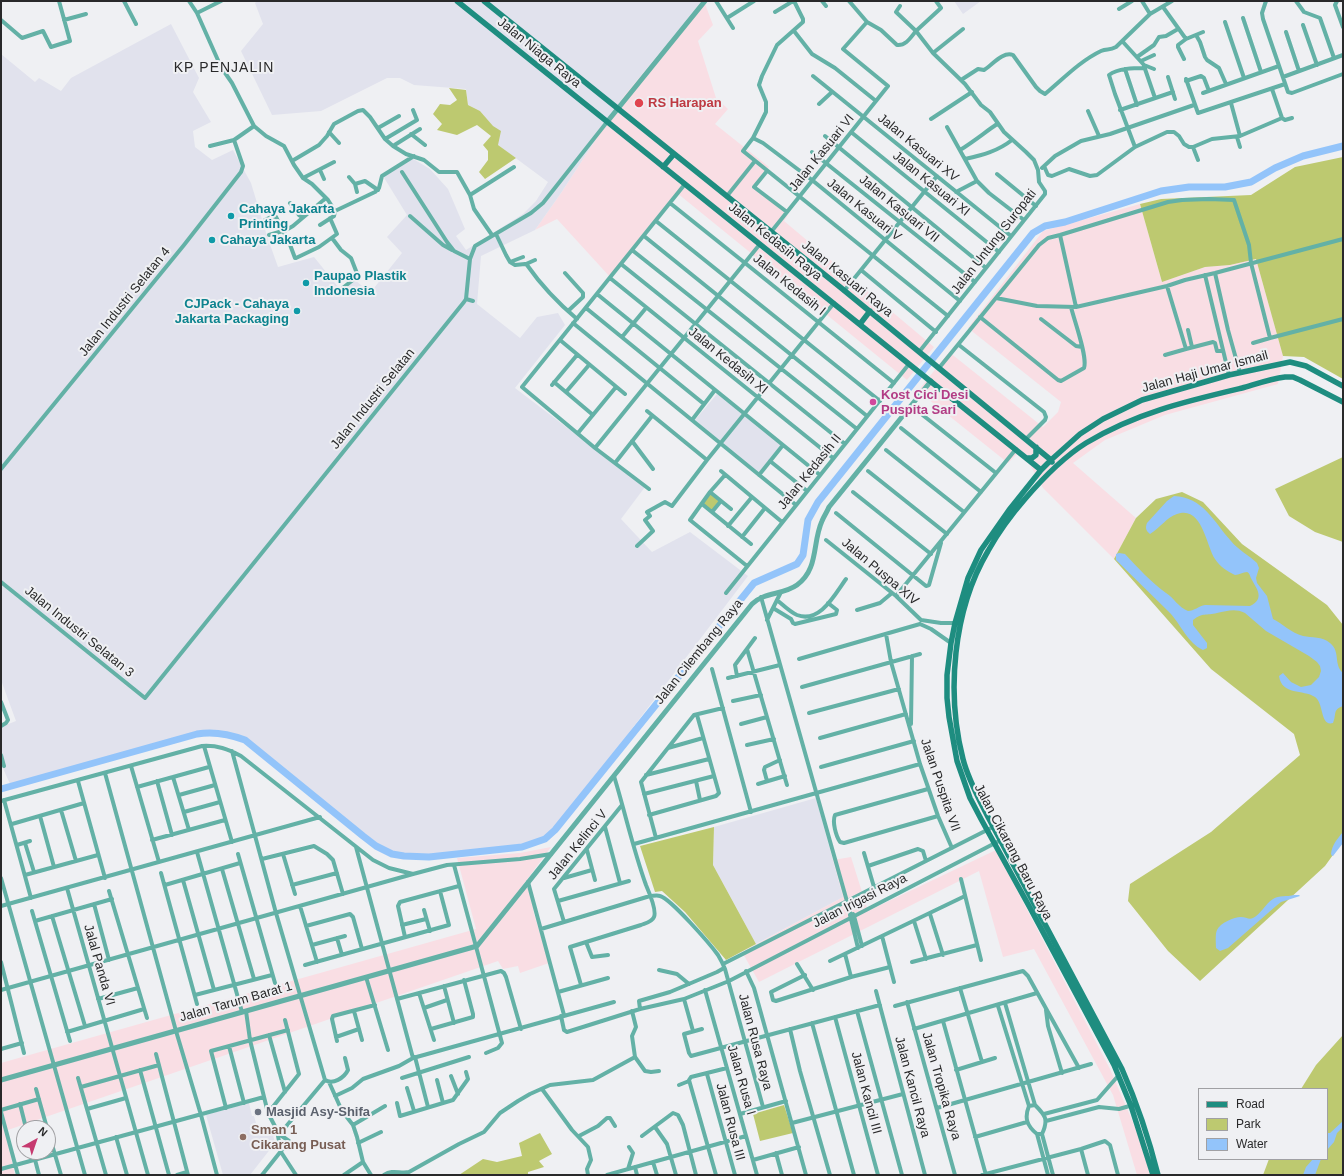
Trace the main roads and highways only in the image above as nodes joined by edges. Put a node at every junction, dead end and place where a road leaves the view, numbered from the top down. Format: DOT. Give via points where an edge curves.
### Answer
graph roads {
  1 [pos="457,1"];
  2 [pos="484,1"];
  3 [pos="618,108"];
  4 [pos="607,122"];
  5 [pos="674,154"];
  6 [pos="663,167"];
  7 [pos="870,312"];
  8 [pos="860,324"];
  9 [pos="1343,386"];
  10 [pos="1343,402"];
  11 [pos="1036,448"];
  12 [pos="1027,458"];
  13 [pos="1052,460"];
  14 [pos="1042,470"];
  15 [pos="1048,474"];
  16 [pos="988,817"];
  17 [pos="981,819"];
  18 [pos="1125,1083"];
  19 [pos="1134,1105"];
  20 [pos="1153,1175"];
  21 [pos="1158,1175"];
  1 -- 4 [label="main road, Jalan Niaga Raya"];
  2 -- 3 [label="main road, Jalan Niaga Raya"];
  3 -- 5 [label="main road, Jalan Kasuari Raya"];
  4 -- 6 [label="main road, Jalan Kedasih Raya"];
  5 -- 6 [label="main road"];
  5 -- 7 [label="main road, Jalan Kasuari Raya"];
  6 -- 8 [label="main road, Jalan Kedasih Raya"];
  7 -- 8 [label="main road"];
  7 -- 11 [label="main road, Jalan Kasuari Raya"];
  8 -- 12 [label="main road, Jalan Kedasih Raya"];
  9 -- 13 [label="main road, Jalan Haji Umar Ismail" via="1306,366 1290,362 1229,375 1142,400 1080,434"];
  10 -- 15 [label="main road, Jalan Haji Umar Ismail" via="1293,377 1278,378 1190,400 1124,422 1085,444"];
  11 -- 12 [label="main road" via="1036,455"];
  11 -- 13 [label="main road, Jalan Kasuari Raya"];
  12 -- 14 [label="main road, Jalan Kedasih Raya"];
  13 -- 14 [label="main road, Jalan Haji Umar Ismail"];
  13 -- 15 [label="main road"];
  14 -- 17 [label="main road, Jalan Cikarang Baru Raya" via="981,550 968,578 954,623 947,674 949,717 957,761 970,798"];
  15 -- 16 [label="main road, Jalan Cikarang Baru Raya" via="1014,513 987,551 974,578 962,616 954,678 955,716 963,760"];
  16 -- 17 [label="main road"];
  16 -- 18 [label="main road, Jalan Cikarang Baru Raya" via="1115,1056"];
  17 -- 18 [label="main road, Jalan Cikarang Baru Raya" via="1118,1076"];
  18 -- 19 [label="main road, Jalan Cikarang Baru Raya"];
  19 -- 20 [label="main road, Jalan Cikarang Baru Raya"];
  19 -- 21 [label="main road, Jalan Cikarang Baru Raya" via="1150,1145"];
}
